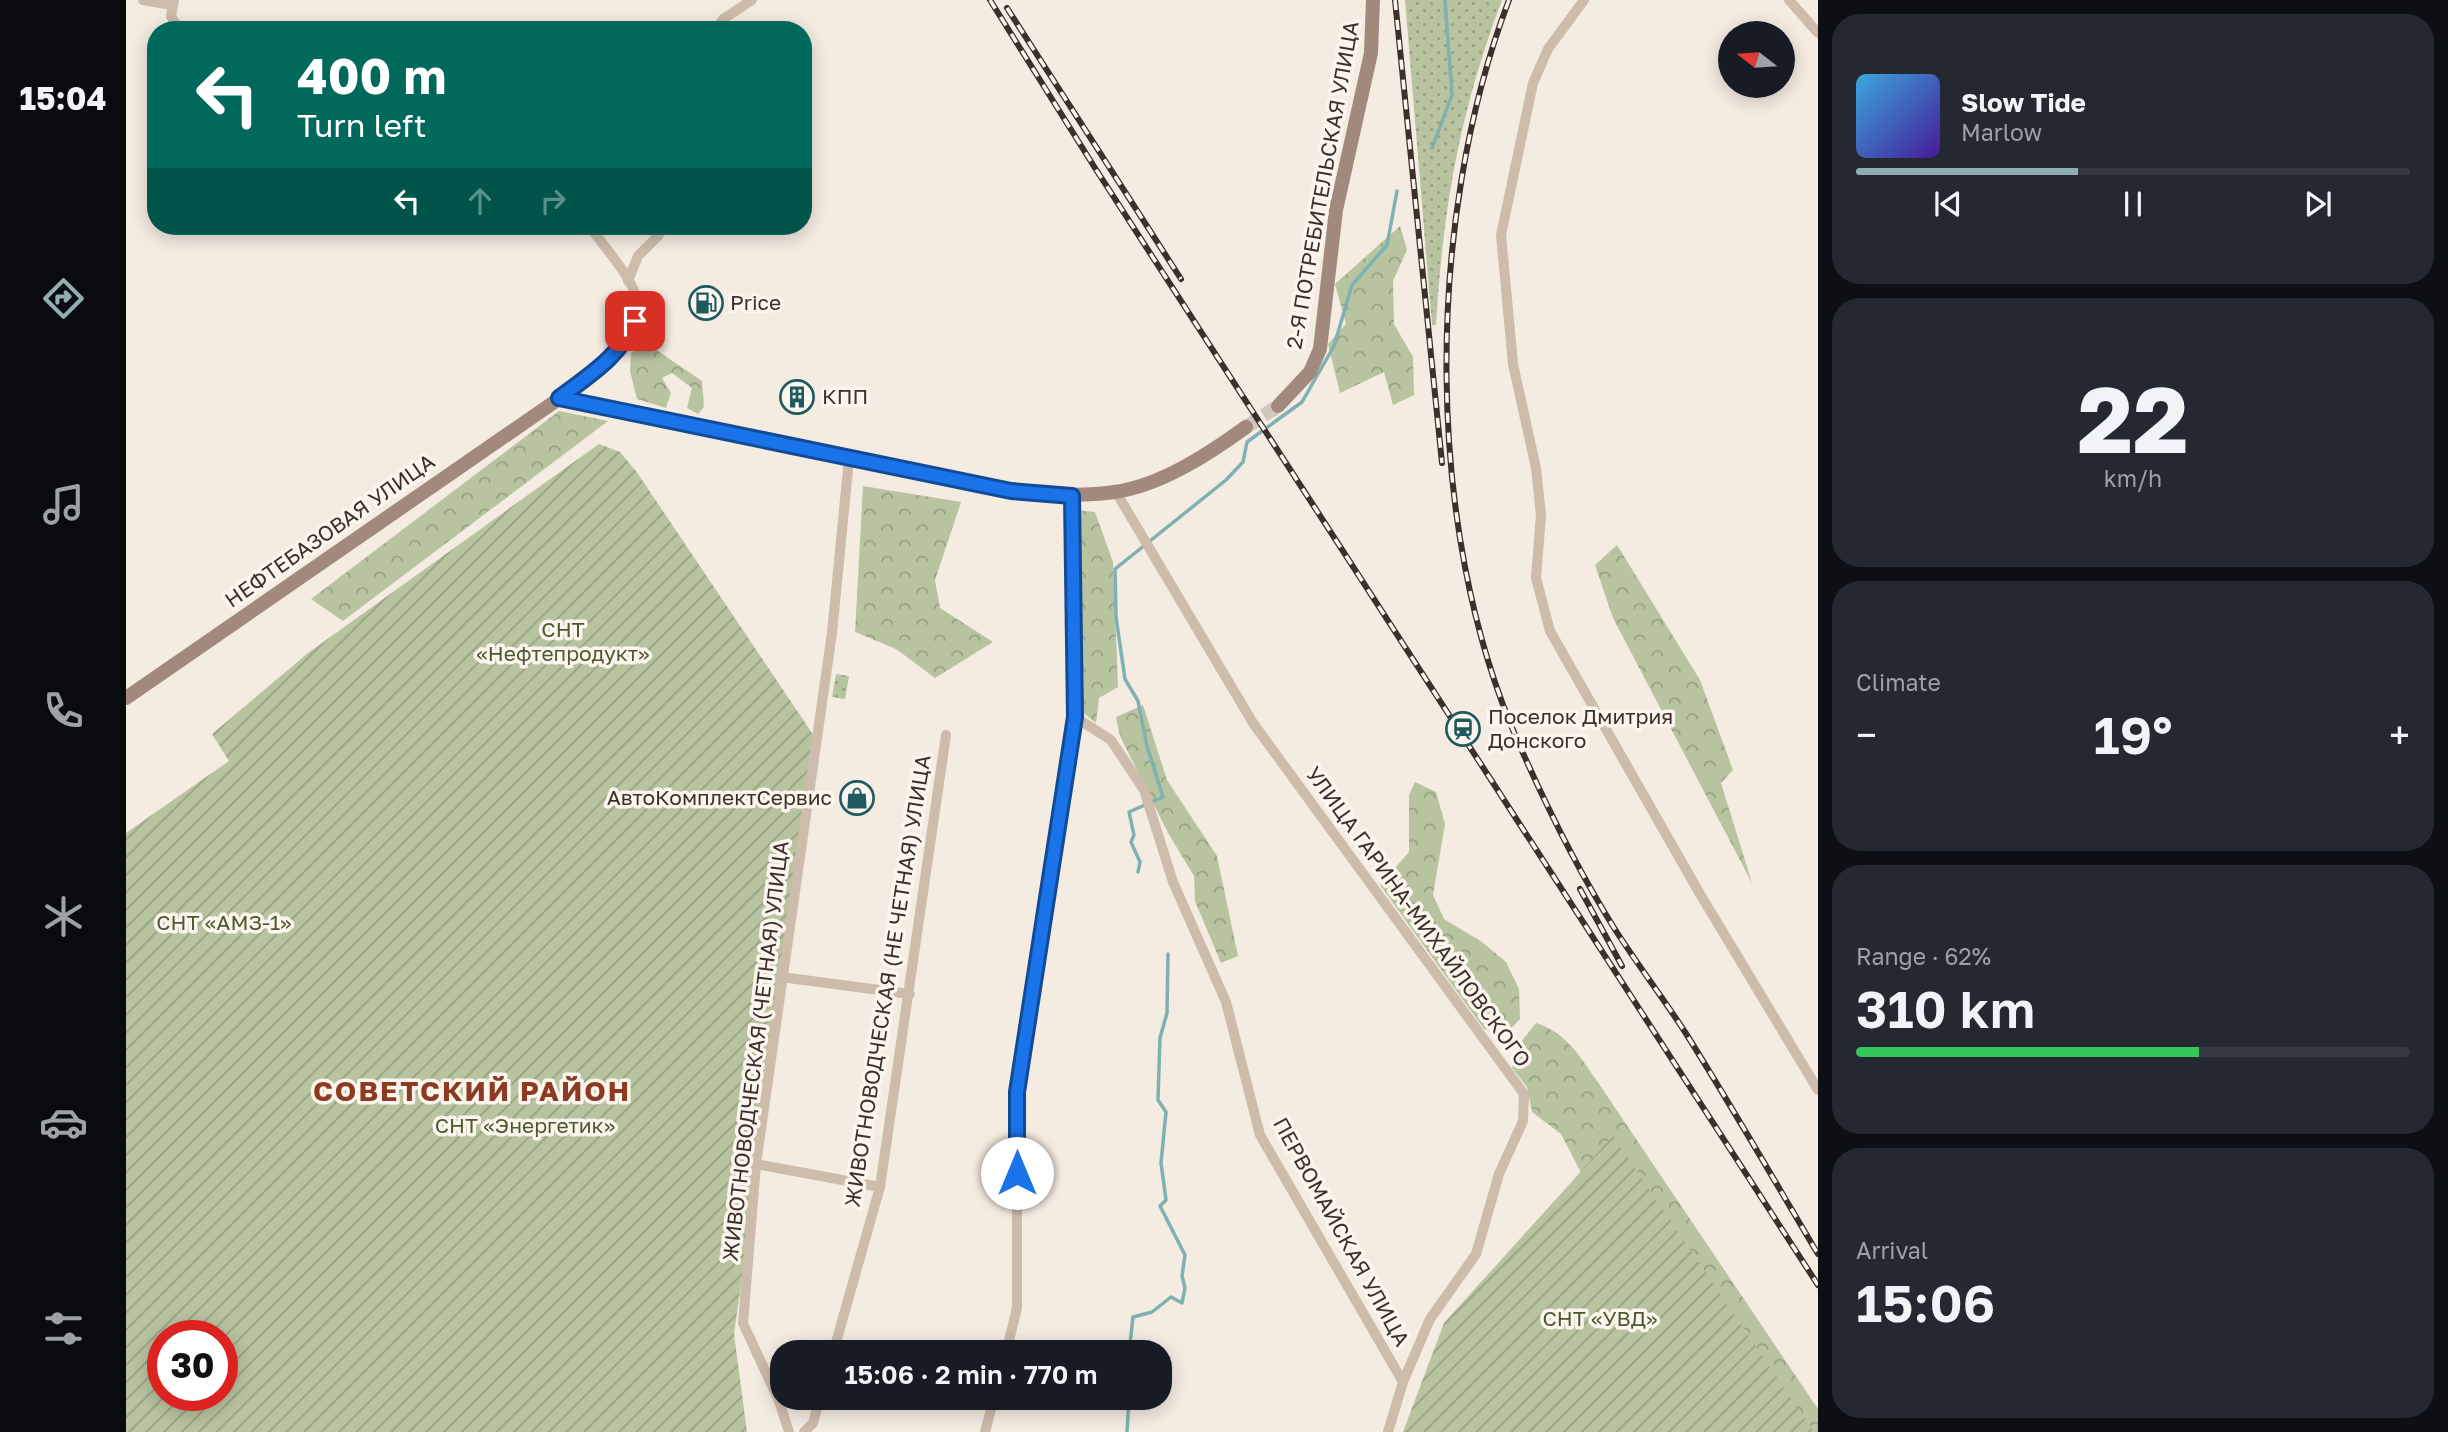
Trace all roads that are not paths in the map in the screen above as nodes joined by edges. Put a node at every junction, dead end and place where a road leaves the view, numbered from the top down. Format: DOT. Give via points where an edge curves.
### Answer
graph roads {
  1 [pos="143,0"];
  2 [pos="752,0"];
  3 [pos="1373,0"];
  4 [pos="1584,0"];
  5 [pos="1789,0"];
  6 [pos="173,3"];
  7 [pos="174,21"];
  8 [pos="722,21"];
  9 [pos="1818,33"];
  10 [pos="595,235"];
  11 [pos="659,235"];
  12 [pos="628,281"];
  13 [pos="559,398"];
  14 [pos="1278,406"];
  15 [pos="1245,427"];
  16 [pos="849,459"];
  17 [pos="1116,492"];
  18 [pos="1072,496"];
  19 [pos="126,698"];
  20 [pos="1075,717"];
  21 [pos="946,735"];
  22 [pos="781,976"];
  23 [pos="910,994"];
  24 [pos="1818,1090"];
  25 [pos="757,1164"];
  26 [pos="880,1187"];
  27 [pos="837,1340"];
  28 [pos="1009,1340"];
  29 [pos="1403,1381"];
  30 [pos="817,1410"];
  31 [pos="991,1410"];
  32 [pos="789,1432"];
  33 [pos="804,1432"];
  34 [pos="985,1432"];
  35 [pos="1388,1432"];
  1 -- 6 [label="street"];
  2 -- 8 [label="street"];
  3 -- 14 [label="street, 2-Я ПОТРЕБИТЕЛЬСКАЯ УЛИЦА" via="1371,53 1336,210 1320,349 1310,372"];
  4 -- 24 [label="street" via="1548,50 1533,83 1501,235 1513,364 1540,504 1539,598 1550,632"];
  5 -- 9 [label="street"];
  6 -- 7 [label="street"];
  10 -- 12 [label="street"];
  11 -- 12 [label="street" via="638,256"];
  12 -- 13 [label="street" via="638,306 629,334 609,359"];
  13 -- 16 [label="street"];
  13 -- 19 [label="street, НЕФТЕБАЗОВАЯ УЛИЦА"];
  15 -- 17 [label="street" via="1185,465"];
  16 -- 18 [label="street" via="1011,491"];
  16 -- 22 [label="street, ЖИВОТНОВОДЧЕСКАЯ (ЧЕТНАЯ) УЛИЦА" via="832,633"];
  17 -- 18 [label="street"];
  17 -- 29 [label="street, УЛИЦА ГАРИНА-МИХАЙЛОВСКОГО" via="1253,723 1524,1094 1523,1121 1499,1174 1476,1254 1430,1320"];
  18 -- 20 [label="street"];
  20 -- 28 [label="street" via="1017,1092 1017,1308"];
  20 -- 29 [label="street, ПЕРВОМАЙСКАЯ УЛИЦА" via="1111,740 1144,790 1173,882 1226,1002 1260,1135"];
  21 -- 23 [label="street, ЖИВОТНОВОДЧЕСКАЯ (НЕ ЧЕТНАЯ) УЛИЦА"];
  22 -- 23 [label="street"];
  22 -- 25 [label="street, ЖИВОТНОВОДЧЕСКАЯ (ЧЕТНАЯ) УЛИЦА"];
  23 -- 26 [label="street, ЖИВОТНОВОДЧЕСКАЯ (НЕ ЧЕТНАЯ) УЛИЦА"];
  25 -- 26 [label="street"];
  25 -- 32 [label="street, ЖИВОТНОВОДЧЕСКАЯ (ЧЕТНАЯ) УЛИЦА" via="743,1324"];
  26 -- 27 [label="street, ЖИВОТНОВОДЧЕСКАЯ (НЕ ЧЕТНАЯ) УЛИЦА"];
  29 -- 35 [label="street"];
  30 -- 33 [label="street"];
  31 -- 34 [label="street"];
}
